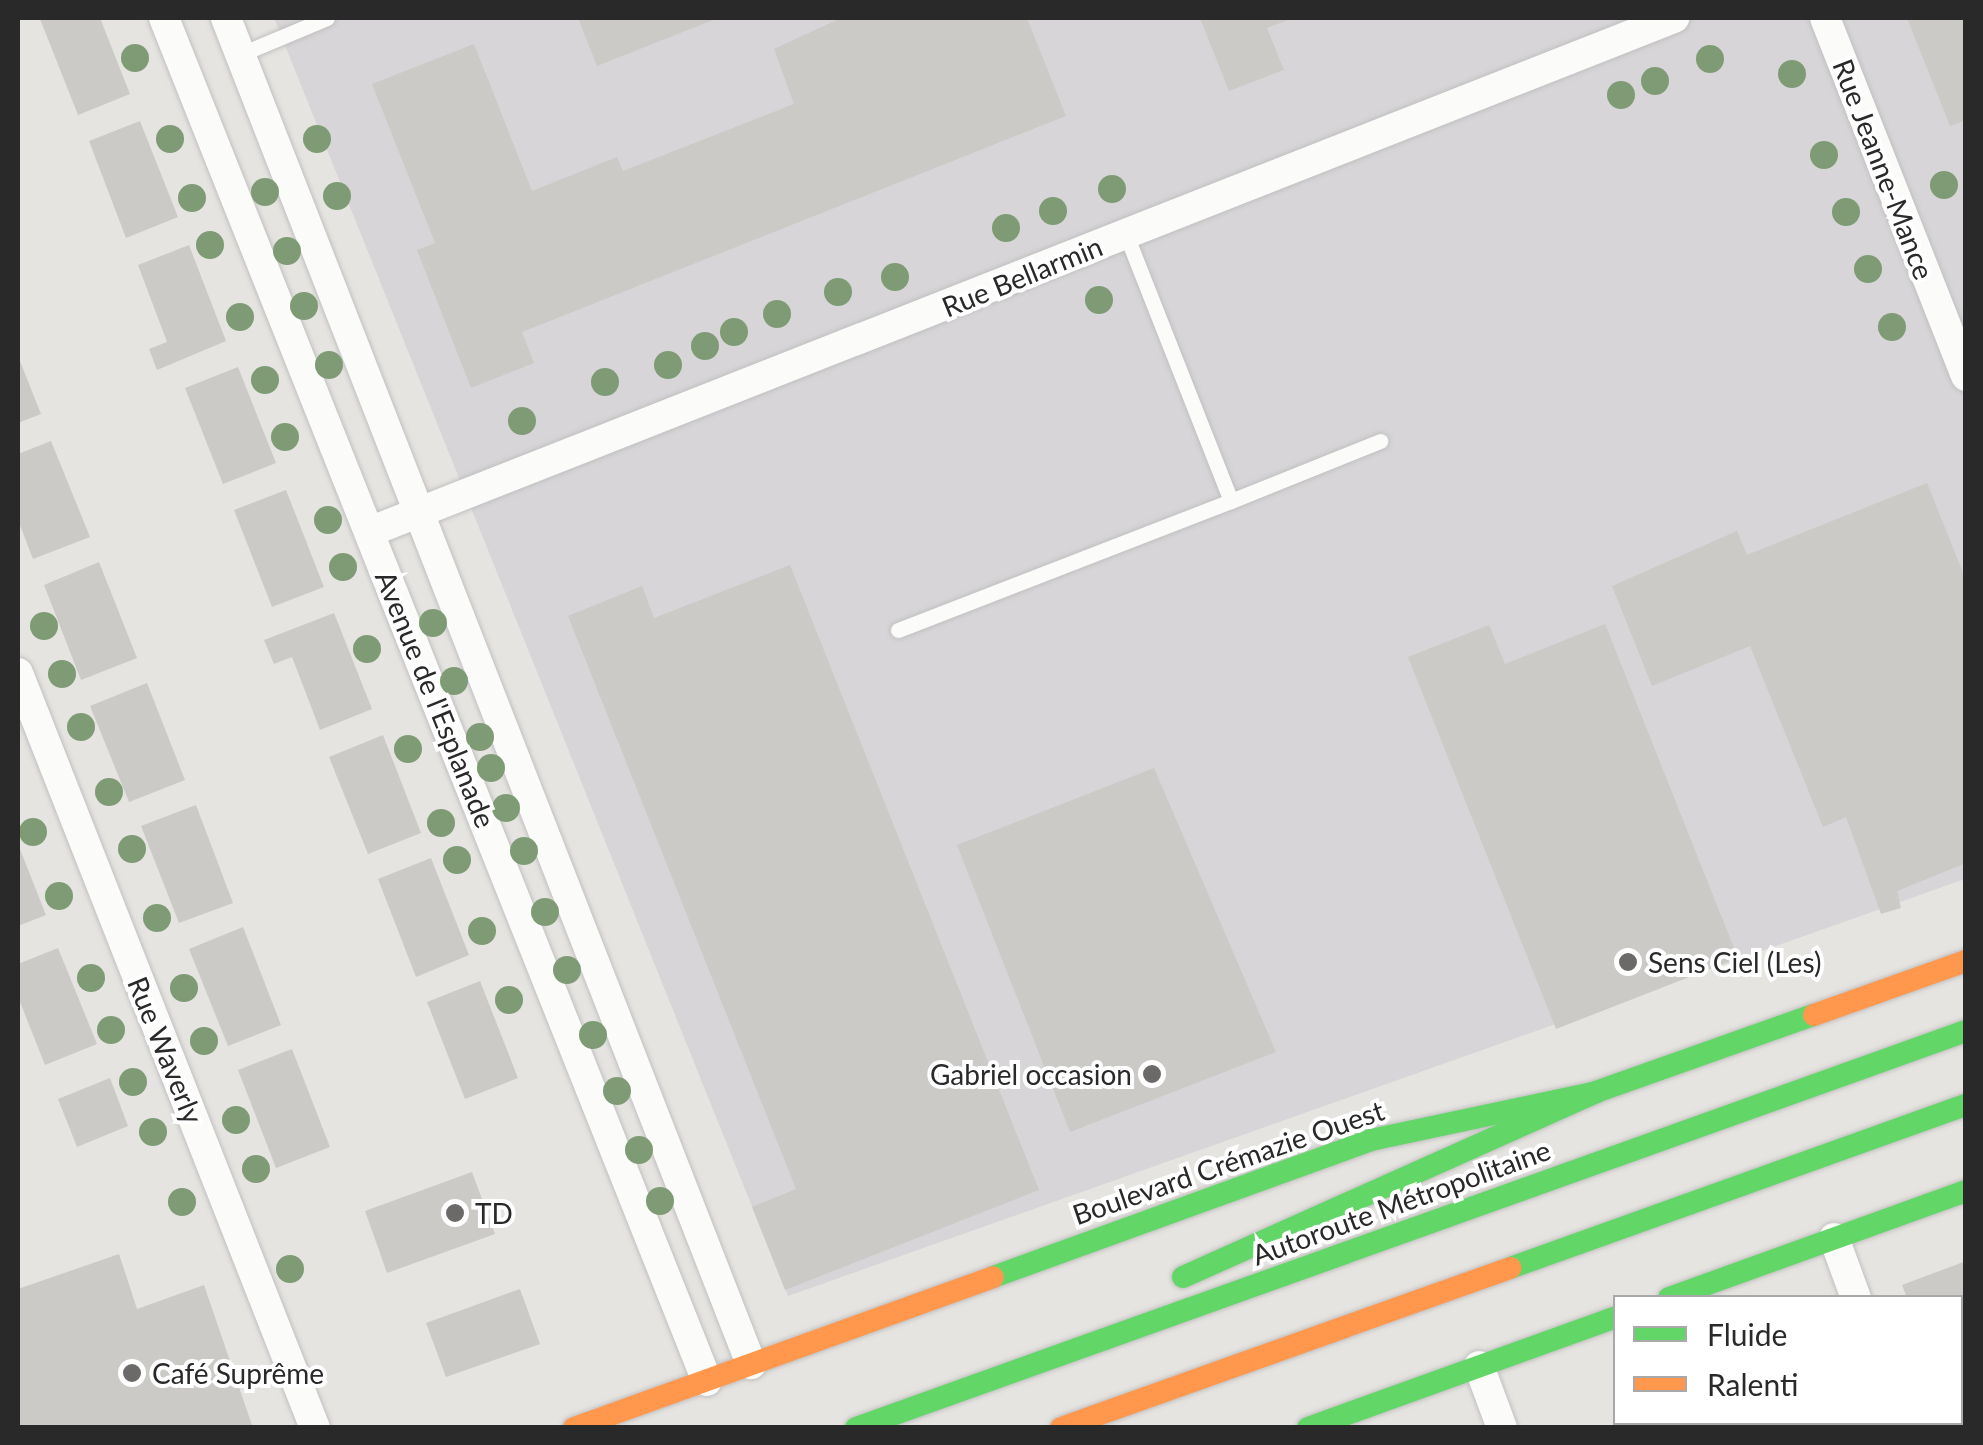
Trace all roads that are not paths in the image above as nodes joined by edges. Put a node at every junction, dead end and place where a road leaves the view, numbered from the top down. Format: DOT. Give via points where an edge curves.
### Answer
graph roads {
  1 [pos="164,18"];
  2 [pos="226,18"];
  3 [pos="328,18"];
  4 [pos="1674,18"];
  5 [pos="1824,18"];
  6 [pos="241,54"];
  7 [pos="1126,234"];
  8 [pos="1966,376"];
  9 [pos="1380,441"];
  10 [pos="1231,501"];
  11 [pos="418,512"];
  12 [pos="369,532"];
  13 [pos="898,630"];
  14 [pos="18,674"];
  15 [pos="1966,961"];
  16 [pos="1966,1032"];
  17 [pos="1596,1092"];
  18 [pos="1966,1105"];
  19 [pos="1966,1192"];
  20 [pos="1834,1238"];
  21 [pos="1678,1295"];
  22 [pos="1855,1295"];
  23 [pos="1613,1318"];
  24 [pos="751,1364"];
  25 [pos="1479,1366"];
  26 [pos="706,1380"];
  27 [pos="315,1428"];
  28 [pos="574,1428"];
  29 [pos="848,1428"];
  30 [pos="856,1428"];
  31 [pos="1061,1428"];
  32 [pos="1308,1428"];
  33 [pos="1502,1428"];
  1 -- 12 [label="street, Avenue de l'Esplanade"];
  2 -- 6 [label="street, Avenue de l'Esplanade"];
  3 -- 6 [label="lane"];
  4 -- 7 [label="street, Rue Bellarmin"];
  5 -- 8 [label="street, Rue Jeanne-Mance"];
  6 -- 11 [label="street, Avenue de l'Esplanade"];
  7 -- 10 [label="lane"];
  7 -- 11 [label="street, Rue Bellarmin"];
  9 -- 10 [label="lane"];
  10 -- 13 [label="lane"];
  11 -- 12 [label="street, Rue Bellarmin"];
  11 -- 24 [label="street, Avenue de l'Esplanade"];
  12 -- 26 [label="street, Avenue de l'Esplanade"];
  14 -- 27 [label="street, Rue Waverly"];
  15 -- 17 [label="main road, Boulevard Crémazie Ouest"];
  16 -- 30 [label="main road, Autoroute Métropolitaine"];
  17 -- 24 [label="main road, Boulevard Crémazie Ouest" via="1371,1140"];
  17 -- 29 [label="main road"];
  18 -- 31 [label="main road"];
  19 -- 20 [label="main road"];
  20 -- 21 [label="main road"];
  20 -- 22 [label="street"];
  23 -- 25 [label="main road"];
  24 -- 26 [label="main road, Boulevard Crémazie Ouest"];
  25 -- 32 [label="main road"];
  25 -- 33 [label="street"];
  26 -- 28 [label="main road, Boulevard Crémazie Ouest"];
}
